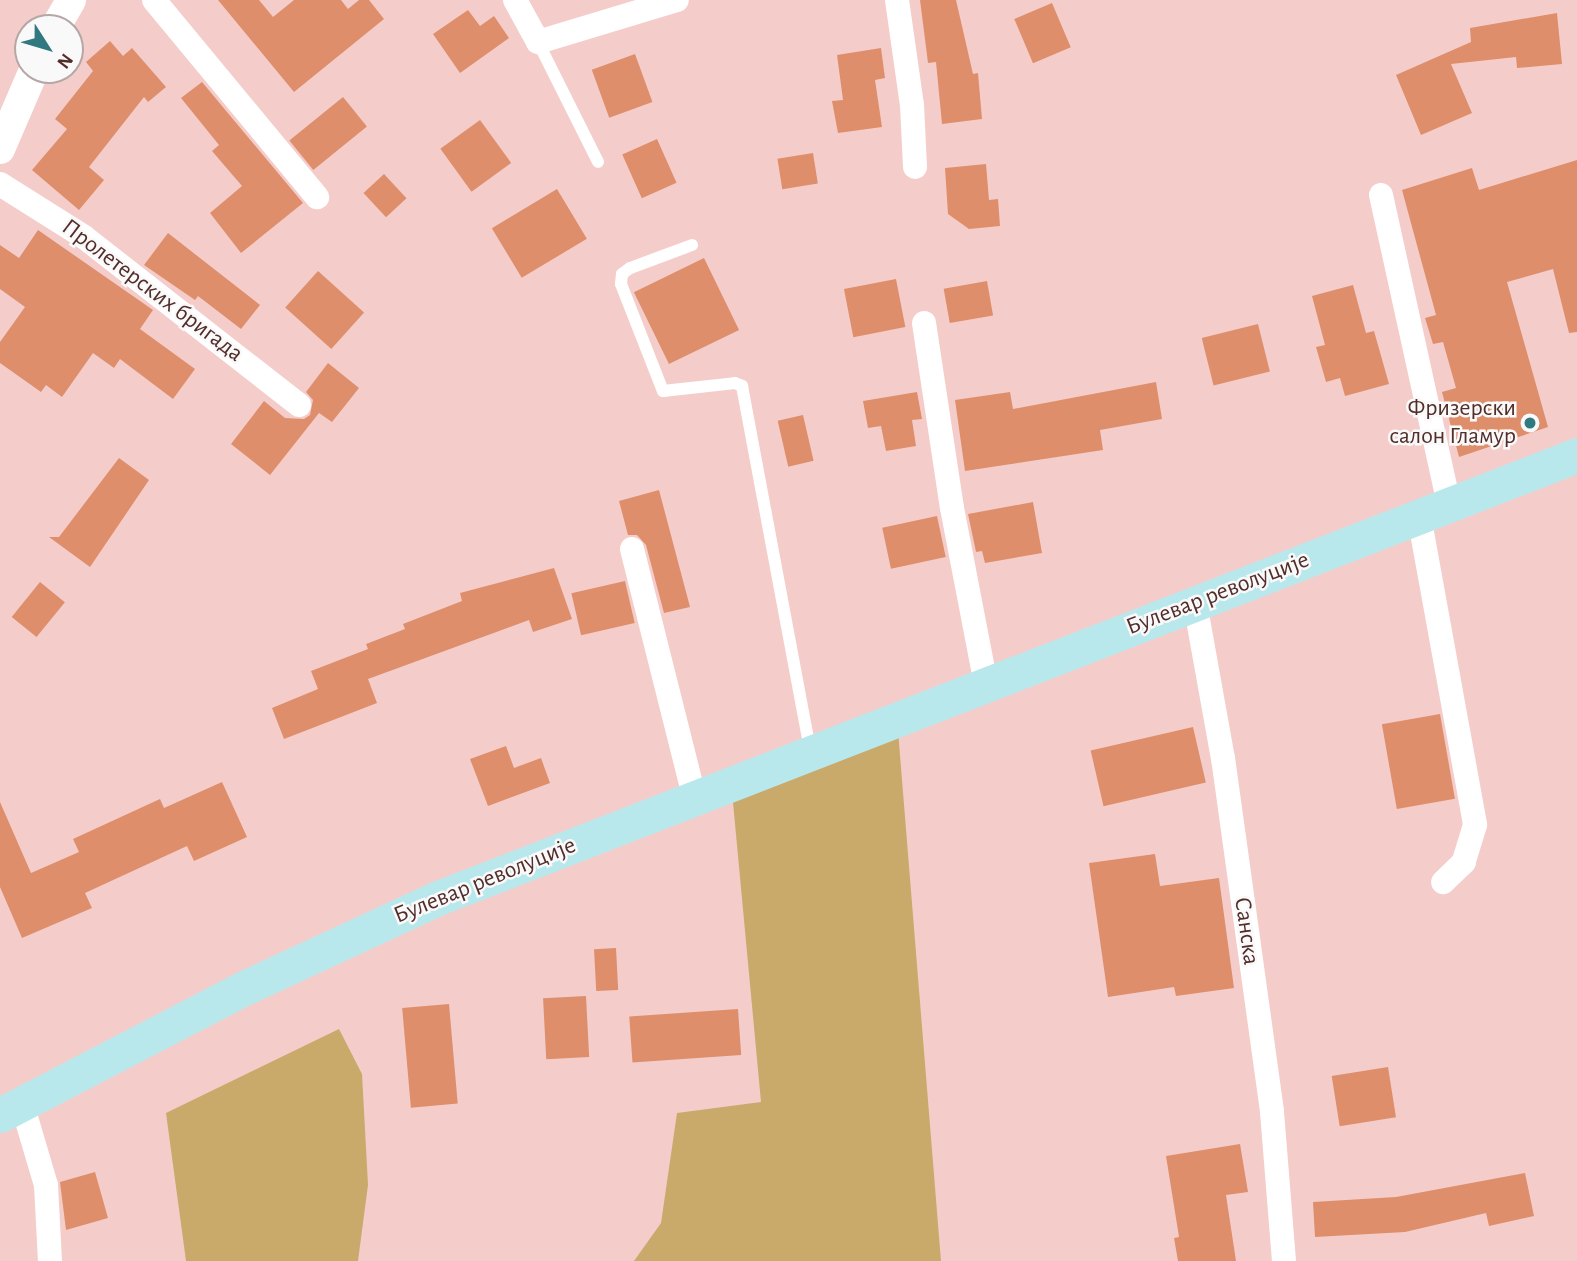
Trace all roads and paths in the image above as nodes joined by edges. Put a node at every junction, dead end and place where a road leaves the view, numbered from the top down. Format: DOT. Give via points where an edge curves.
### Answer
graph roads {
  1 [pos="154,0"];
  2 [pos="515,0"];
  3 [pos="677,0"];
  4 [pos="897,0"];
  5 [pos="538,42"];
  6 [pos="28,84"];
  7 [pos="0,149"];
  8 [pos="598,162"];
  9 [pos="915,167"];
  10 [pos="0,184"];
  11 [pos="1381,195"];
  12 [pos="317,197"];
  13 [pos="692,245"];
  14 [pos="924,323"];
  15 [pos="299,405"];
  16 [pos="1577,455"];
  17 [pos="1434,510"];
  18 [pos="632,549"];
  19 [pos="1195,603"];
  20 [pos="986,684"];
  21 [pos="810,751"];
  22 [pos="694,796"];
  23 [pos="1443,882"];
  24 [pos="11,1110"];
  25 [pos="50,1261"];
  26 [pos="1284,1261"];
  1 -- 12 [label="street"];
  2 -- 5 [label="street"];
  3 -- 5 [label="street"];
  4 -- 9 [label="street" via="912,106"];
  5 -- 8 [label="lane"];
  6 -- 7 [label="street"];
  10 -- 15 [label="street, Пролетерских бригада" via="84,237"];
  11 -- 17 [label="street"];
  13 -- 21 [label="lane" via="630,268 622,274 621,284 663,391 742,386"];
  14 -- 20 [label="street" via="952,508"];
  16 -- 17 [label="main road, Булевар револуције"];
  17 -- 19 [label="main road, Булевар револуције"];
  17 -- 23 [label="street" via="1475,825 1464,862"];
  18 -- 22 [label="street"];
  19 -- 20 [label="main road, Булевар револуције"];
  19 -- 26 [label="street, Санска" via="1223,758 1272,1112"];
  20 -- 21 [label="main road, Булевар револуције"];
  21 -- 22 [label="main road, Булевар револуције"];
  22 -- 24 [label="main road, Булевар револуције" via="341,940"];
  24 -- 25 [label="street" via="46,1185"];
}
